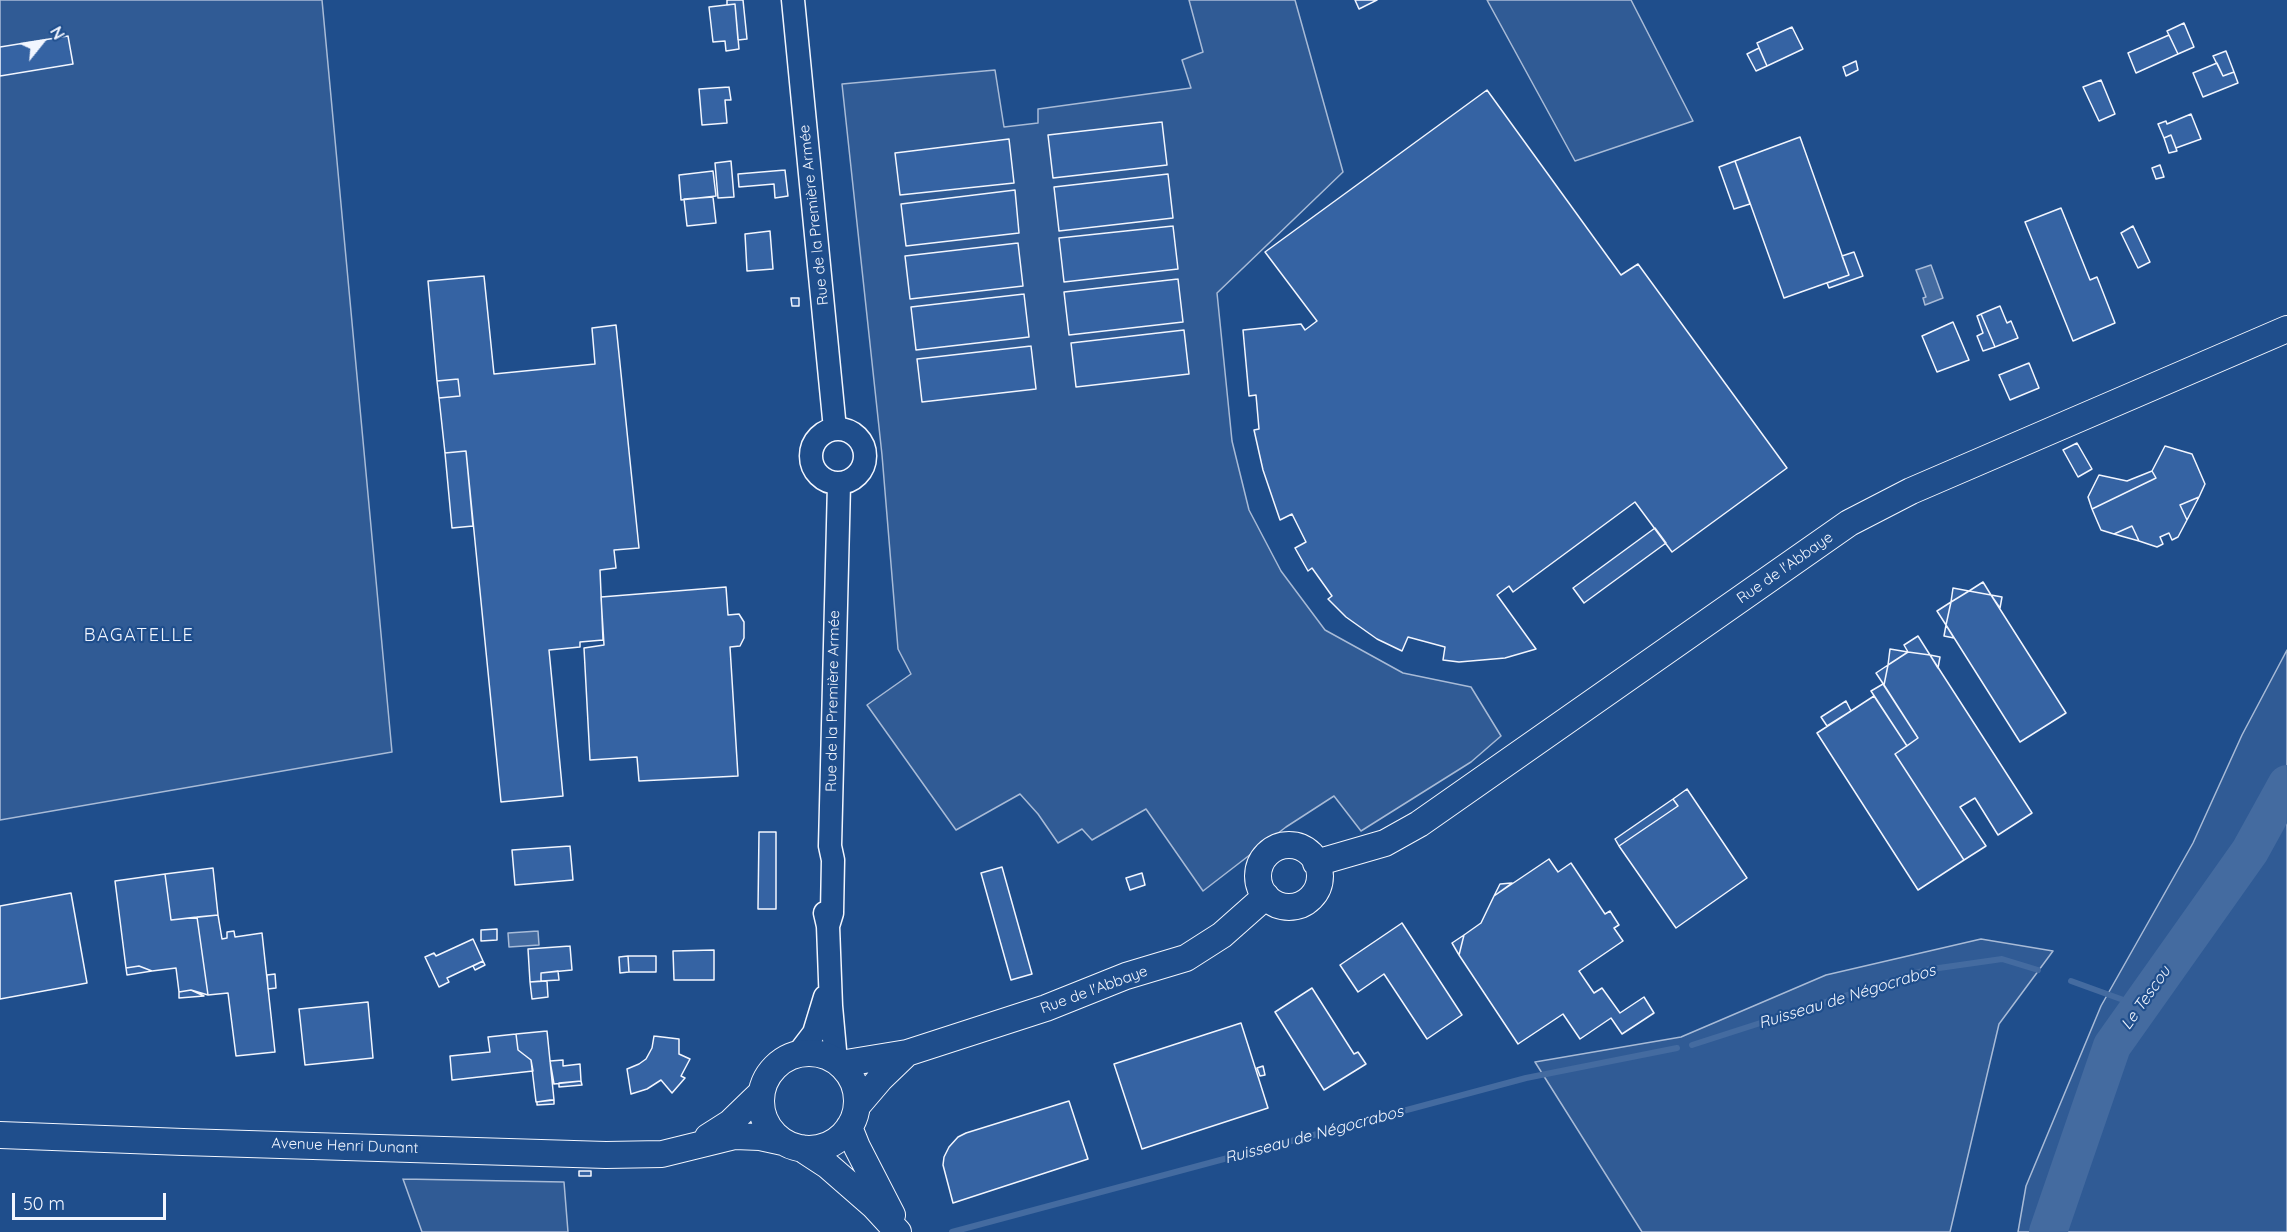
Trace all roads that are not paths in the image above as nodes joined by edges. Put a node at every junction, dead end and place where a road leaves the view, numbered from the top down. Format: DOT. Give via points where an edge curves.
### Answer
graph roads {
  1 [pos="793,0"];
  2 [pos="2287,329"];
  3 [pos="835,429"];
  4 [pos="839,484"];
  5 [pos="1316,863"];
  6 [pos="1266,896"];
  7 [pos="829,971"];
  8 [pos="907,1053"];
  9 [pos="798,1054"];
  10 [pos="838,1063"];
  11 [pos="761,1093"];
  12 [pos="853,1116"];
  13 [pos="0,1135"];
  14 [pos="792,1145"];
  15 [pos="689,1148"];
  16 [pos="899,1232"];
  1 -- 3 [label="street, Rue de la Première Armée"];
  2 -- 5 [label="main road, Rue de l'Abbaye" via="1911,491 1849,524 1419,824 1385,843"];
  3 -- 4 [label="street" via="820,436 811,458 817,473"];
  3 -- 4 [label="street" via="859,439 865,455 861,471"];
  4 -- 7 [label="street, Rue de la Première Armée"];
  5 -- 6 [label="main road" via="1317,888 1307,901 1282,906"];
  5 -- 6 [label="main road" via="1298,846 1274,849 1258,871 1260,889"];
  6 -- 8 [label="main road, Rue de l'Abbaye" via="1222,934 1186,958"];
  7 -- 9 [label="street, Rue de la Première Armée" via="818,1023"];
  7 -- 10 [label="street, Rue de la Première Armée"];
  8 -- 10 [label="main road, Rue de l'Abbaye"];
  8 -- 12 [label="main road, Rue de l'Abbaye"];
  9 -- 10 [label="main road" via="811,1052"];
  9 -- 11 [label="main road" via="782,1060 770,1072"];
  10 -- 12 [label="main road" via="850,1076 856,1091"];
  11 -- 14 [label="main road" via="765,1121 773,1133"];
  11 -- 15 [label="main road, Avenue Henri Dunant" via="730,1123"];
  12 -- 14 [label="main road" via="840,1137 828,1145 815,1149"];
  12 -- 16 [label="main road, Avenue Henri Dunant" via="857,1147"];
  13 -- 15 [label="main road, Avenue Henri Dunant" via="606,1155 662,1154"];
  14 -- 15 [label="main road, Avenue Henri Dunant" via="735,1136"];
  14 -- 16 [label="main road, Avenue Henri Dunant" via="841,1178"];
}
